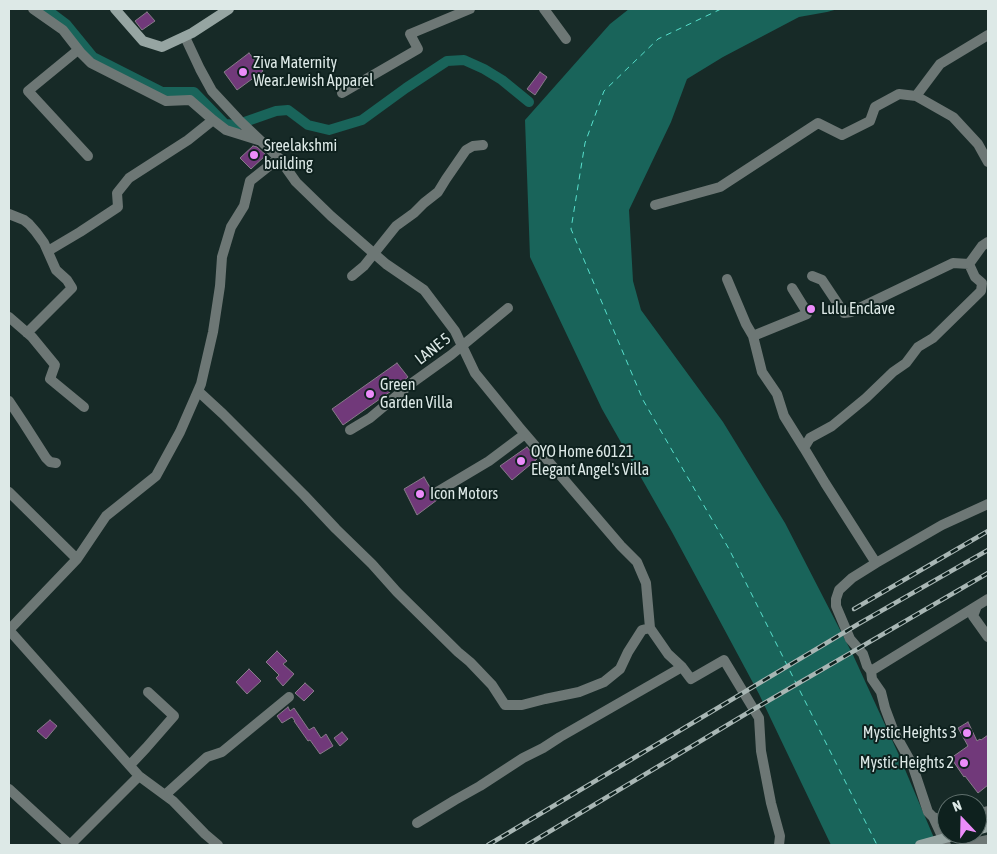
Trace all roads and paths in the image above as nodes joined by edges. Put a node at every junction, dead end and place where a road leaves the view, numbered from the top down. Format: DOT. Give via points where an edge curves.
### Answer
graph roads {
  1 [pos="32,9"];
  2 [pos="115,9"];
  3 [pos="229,9"];
  4 [pos="470,9"];
  5 [pos="544,9"];
  6 [pos="988,35"];
  7 [pos="185,36"];
  8 [pos="566,39"];
  9 [pos="78,50"];
  10 [pos="342,93"];
  11 [pos="916,96"];
  12 [pos="213,120"];
  13 [pos="260,140"];
  14 [pos="483,145"];
  15 [pos="88,156"];
  16 [pos="279,158"];
  17 [pos="988,162"];
  18 [pos="655,205"];
  19 [pos="9,214"];
  20 [pos="988,242"];
  21 [pos="48,251"];
  22 [pos="374,253"];
  23 [pos="969,264"];
  24 [pos="352,276"];
  25 [pos="812,276"];
  26 [pos="727,278"];
  27 [pos="792,288"];
  28 [pos="508,308"];
  29 [pos="9,317"];
  30 [pos="27,333"];
  31 [pos="752,336"];
  32 [pos="462,345"];
  33 [pos="198,391"];
  34 [pos="9,401"];
  35 [pos="84,407"];
  36 [pos="350,430"];
  37 [pos="525,434"];
  38 [pos="804,448"];
  39 [pos="56,464"];
  40 [pos="9,492"];
  41 [pos="437,492"];
  42 [pos="988,504"];
  43 [pos="77,559"];
  44 [pos="876,563"];
  45 [pos="988,599"];
  46 [pos="977,606"];
  47 [pos="650,628"];
  48 [pos="9,630"];
  49 [pos="988,637"];
  50 [pos="682,667"];
  51 [pos="871,671"];
  52 [pos="148,692"];
  53 [pos="289,697"];
  54 [pos="130,765"];
  55 [pos="139,776"];
  56 [pos="9,789"];
  57 [pos="165,795"];
  58 [pos="933,817"];
  59 [pos="937,818"];
  60 [pos="417,823"];
  61 [pos="937,824"];
  62 [pos="988,840"];
  63 [pos="937,842"];
  64 [pos="70,845"];
  65 [pos="218,845"];
  66 [pos="779,845"];
  67 [pos="920,845"];
  68 [pos="964,845"];
  1 -- 9 [label="street" via="63,30"];
  2 -- 7 [label="street" via="143,41 162,47"];
  3 -- 7 [label="street"];
  4 -- 10 [label="street" via="410,34 418,49"];
  5 -- 8 [label="street"];
  6 -- 11 [label="street" via="940,64"];
  7 -- 13 [label="street" via="212,91"];
  9 -- 12 [label="street" via="92,63 166,101 190,100"];
  9 -- 15 [label="street" via="28,91"];
  11 -- 17 [label="street" via="953,117 978,144"];
  11 -- 18 [label="street" via="899,94 875,107 870,121 842,135 818,123 720,187"];
  12 -- 13 [label="street" via="226,130"];
  12 -- 21 [label="street" via="129,178 117,193 118,207"];
  13 -- 16 [label="street"];
  14 -- 22 [label="street" via="466,150 438,192 396,226"];
  16 -- 22 [label="street" via="296,182"];
  16 -- 33 [label="street" via="250,181 244,206 231,227 222,256 212,332"];
  19 -- 21 [label="street" via="29,224"];
  20 -- 23 [label="street"];
  21 -- 30 [label="street" via="56,270 72,288"];
  22 -- 24 [label="street"];
  22 -- 32 [label="street" via="424,290"];
  23 -- 25 [label="street" via="954,263 844,313 822,280"];
  23 -- 38 [label="street" via="982,283 981,291 933,338 918,347 906,363 832,426 810,438"];
  26 -- 31 [label="street"];
  27 -- 31 [label="street" via="807,314"];
  28 -- 32 [label="street, LANE 5"];
  29 -- 30 [label="street"];
  30 -- 35 [label="street" via="55,365 50,379"];
  31 -- 38 [label="street" via="762,372"];
  32 -- 36 [label="street, LANE 5" via="370,418"];
  32 -- 37 [label="street" via="476,373"];
  33 -- 43 [label="street" via="156,476 106,516"];
  33 -- 47 [label="street" via="470,662 506,706 579,692 604,682 620,669 642,630"];
  34 -- 39 [label="street" via="46,458"];
  37 -- 41 [label="street"];
  37 -- 47 [label="street" via="637,562 646,583"];
  38 -- 44 [label="street"];
  40 -- 43 [label="street"];
  42 -- 44 [label="street" via="942,525"];
  43 -- 48 [label="street"];
  44 -- 51 [label="street" via="852,578 839,590 836,599 850,639 863,654"];
  45 -- 46 [label="street"];
  46 -- 49 [label="street" via="973,616"];
  46 -- 51 [label="street"];
  47 -- 50 [label="street" via="668,654"];
  48 -- 54 [label="street"];
  50 -- 60 [label="street"];
  50 -- 66 [label="street" via="692,679 724,660 759,718 761,751 780,836"];
  51 -- 58 [label="street" via="894,732 912,764 928,812"];
  52 -- 54 [label="street" via="174,716"];
  53 -- 57 [label="street" via="222,752 207,757"];
  54 -- 55 [label="street"];
  55 -- 57 [label="street"];
  55 -- 64 [label="street"];
  56 -- 64 [label="street"];
  57 -- 65 [label="street"];
  58 -- 59 [label="street"];
  58 -- 61 [label="street"];
  62 -- 68 [label="street"];
  63 -- 67 [label="street"];
}
